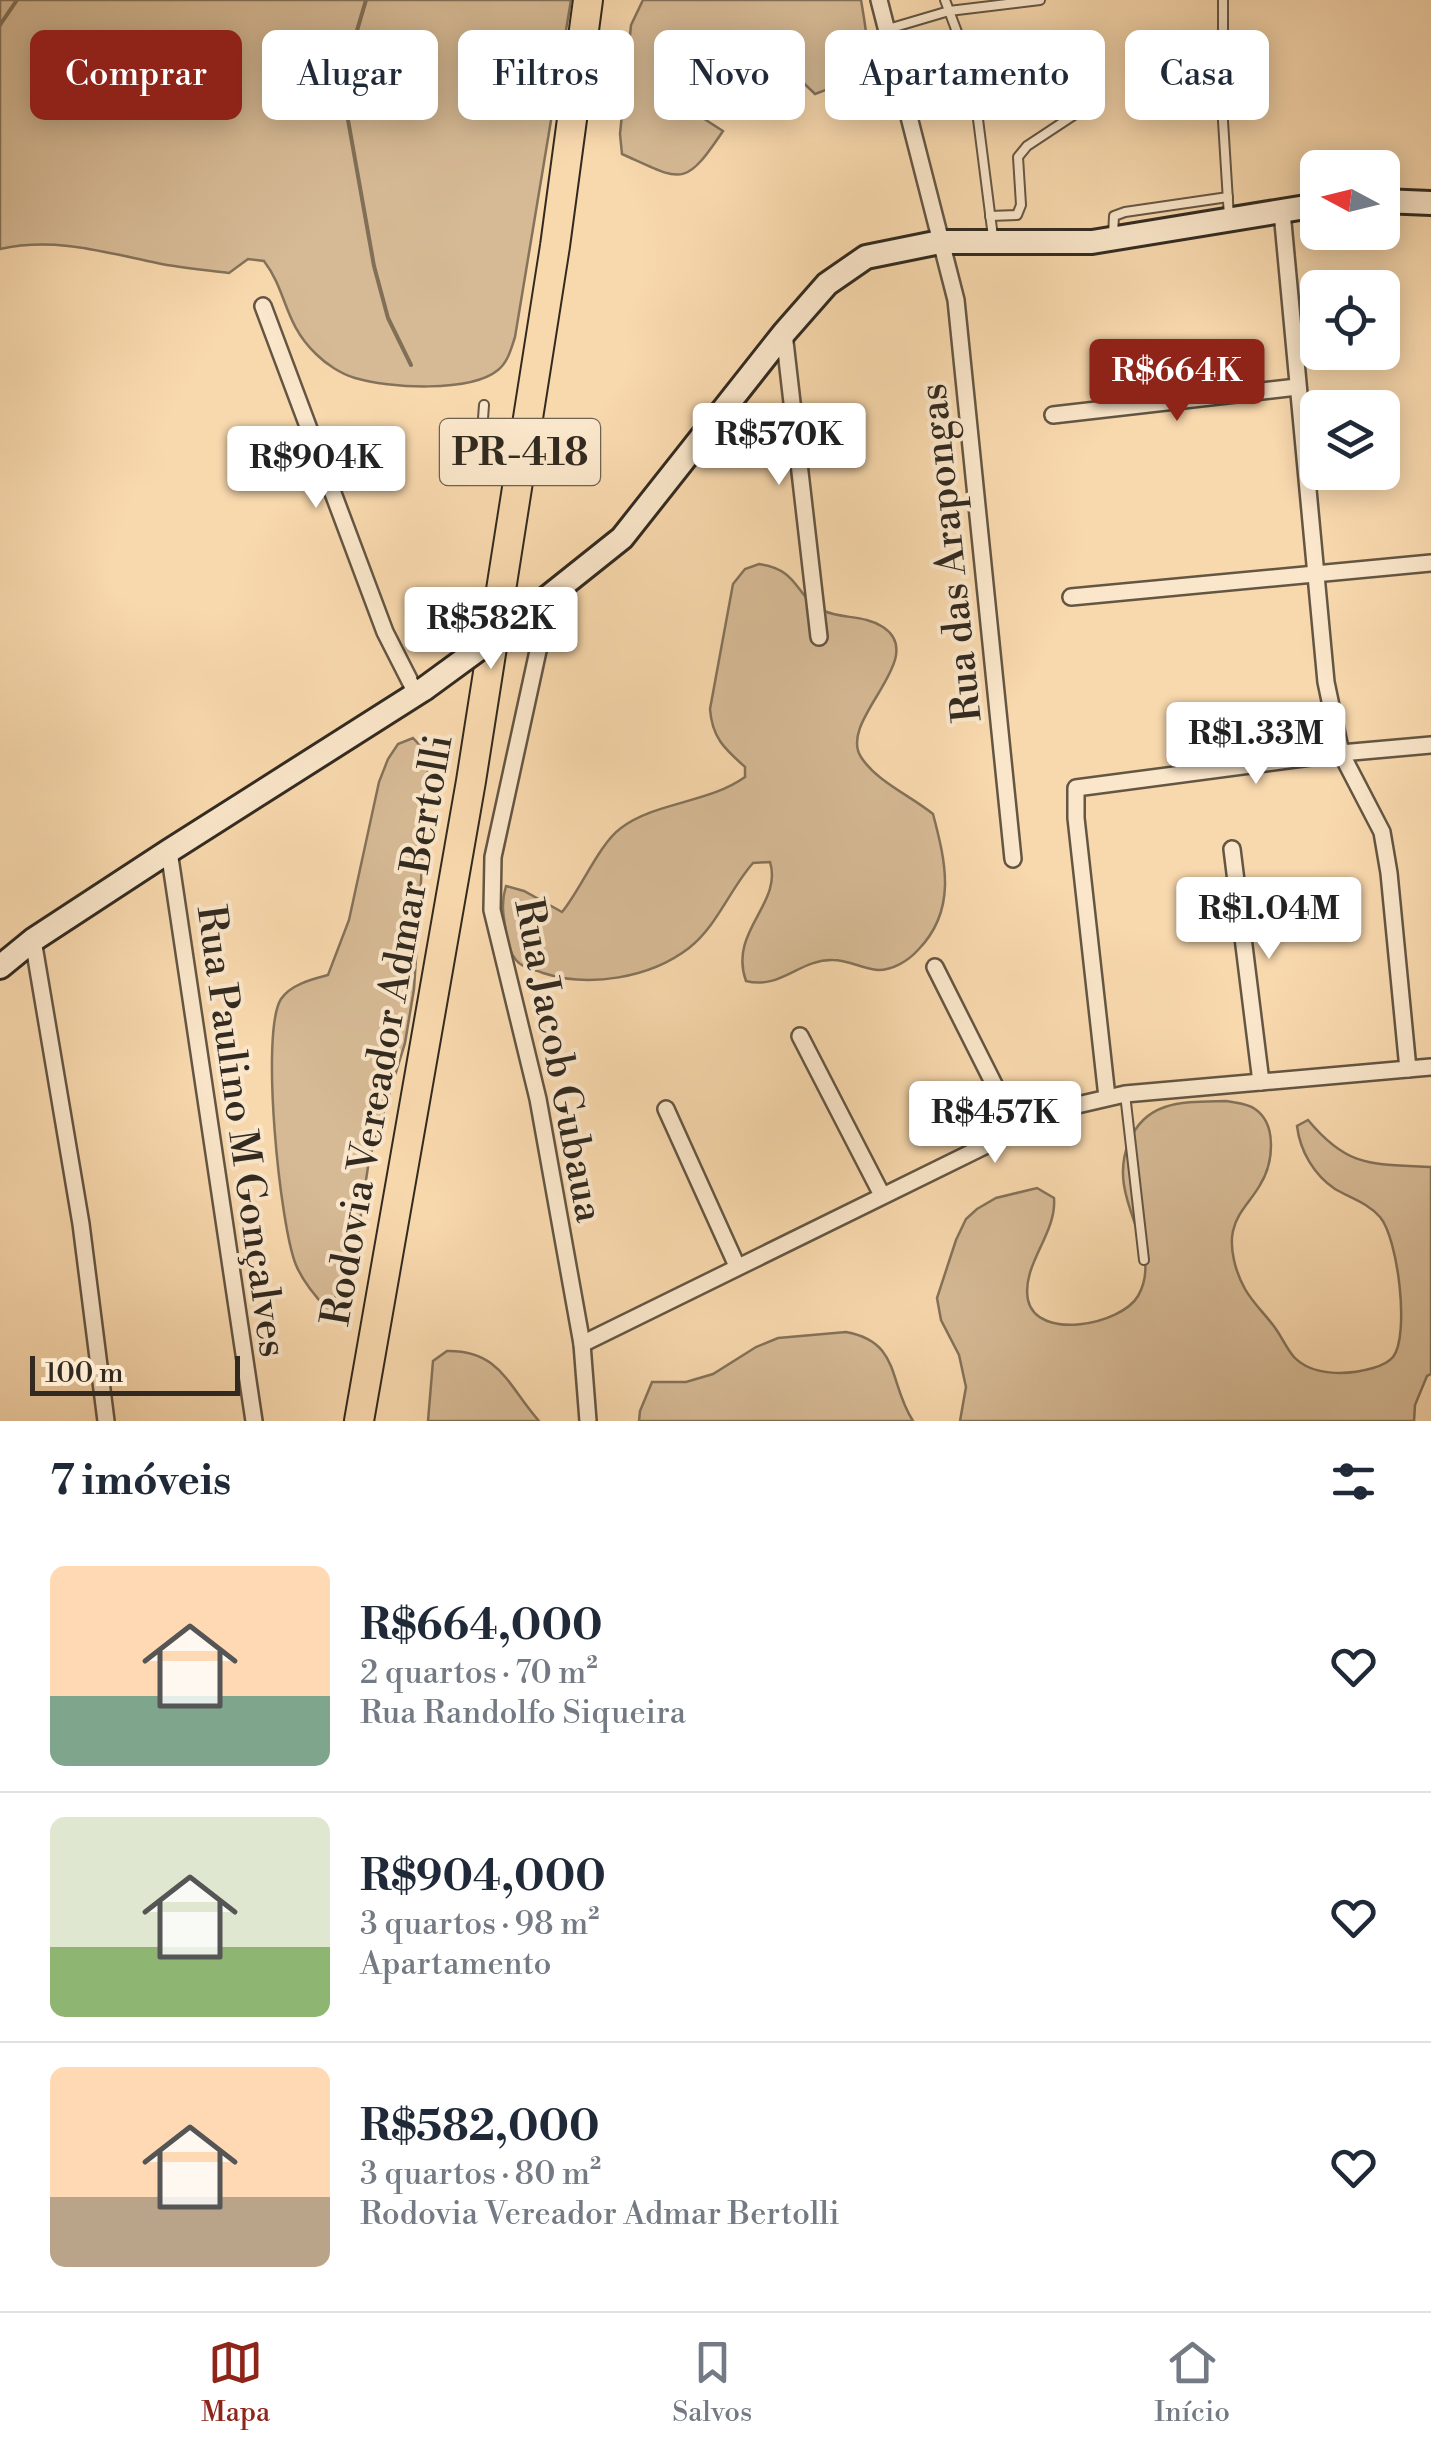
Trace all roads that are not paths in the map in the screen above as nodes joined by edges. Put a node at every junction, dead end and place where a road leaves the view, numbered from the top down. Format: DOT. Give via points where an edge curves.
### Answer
graph roads {
  1 [pos="588,0"];
  2 [pos="878,0"];
  3 [pos="945,0"];
  4 [pos="1040,0"];
  5 [pos="1223,0"];
  6 [pos="949,11"];
  7 [pos="888,29"];
  8 [pos="1066,120"];
  9 [pos="1228,197"];
  10 [pos="1400,202"];
  11 [pos="1431,203"];
  12 [pos="1300,208"];
  13 [pos="1282,212"];
  14 [pos="990,216"];
  15 [pos="1230,222"];
  16 [pos="1113,239"];
  17 [pos="940,242"];
  18 [pos="994,242"];
  19 [pos="263,306"];
  20 [pos="784,333"];
  21 [pos="1297,387"];
  22 [pos="484,405"];
  23 [pos="1053,415"];
  24 [pos="520,451"];
  25 [pos="1431,562"];
  26 [pos="1316,575"];
  27 [pos="550,596"];
  28 [pos="1071,597"];
  29 [pos="819,637"];
  30 [pos="420,692"];
  31 [pos="1431,745"];
  32 [pos="1341,753"];
  33 [pos="1232,848"];
  34 [pos="169,852"];
  35 [pos="1012,859"];
  36 [pos="34,940"];
  37 [pos="0,967"];
  38 [pos="935,967"];
  39 [pos="800,1036"];
  40 [pos="1431,1068"];
  41 [pos="1408,1069"];
  42 [pos="1261,1082"];
  43 [pos="1125,1094"];
  44 [pos="1107,1097"];
  45 [pos="666,1108"];
  46 [pos="1018,1130"];
  47 [pos="882,1195"];
  48 [pos="1144,1260"];
  49 [pos="738,1266"];
  50 [pos="582,1344"];
  51 [pos="106,1421"];
  52 [pos="254,1421"];
  53 [pos="359,1421"];
  54 [pos="588,1421"];
  1 -- 24 [label="highway, Rodovia Vereador Admar Bertolli / PR-418"];
  2 -- 7 [label="street, Rua das Arapongas"];
  3 -- 6 [label="lane"];
  4 -- 6 [label="lane"];
  5 -- 9 [label="lane"];
  6 -- 7 [label="lane"];
  6 -- 14 [label="lane" via="972,72"];
  7 -- 17 [label="street, Rua das Arapongas"];
  8 -- 14 [label="lane" via="1018,157 1017,215"];
  9 -- 15 [label="lane"];
  9 -- 16 [label="lane" via="1124,212 1114,216"];
  10 -- 11 [label="main road"];
  12 -- 13 [label="main road"];
  13 -- 15 [label="main road"];
  13 -- 21 [label="street"];
  14 -- 18 [label="lane"];
  15 -- 16 [label="main road"];
  16 -- 18 [label="main road"];
  17 -- 18 [label="main road"];
  17 -- 20 [label="main road" via="866,258 827,284"];
  17 -- 35 [label="street, Rua das Arapongas" via="956,300"];
  19 -- 30 [label="street" via="385,632"];
  20 -- 27 [label="main road" via="622,538"];
  20 -- 29 [label="street"];
  21 -- 23 [label="street"];
  21 -- 26 [label="street"];
  22 -- 24 [label="lane" via="482,432"];
  24 -- 53 [label="highway, Rodovia Vereador Admar Bertolli / PR-418" via="471,781"];
  25 -- 26 [label="street"];
  26 -- 28 [label="street"];
  26 -- 32 [label="street"];
  27 -- 30 [label="main road, bridge"];
  27 -- 50 [label="street, Rua Jacob Gubaua" via="493,858 492,910 538,1099"];
  30 -- 34 [label="main road"];
  31 -- 32 [label="street"];
  32 -- 41 [label="street" via="1382,832"];
  32 -- 44 [label="street" via="1076,788"];
  33 -- 42 [label="street"];
  34 -- 36 [label="main road"];
  34 -- 52 [label="street, Rua Paulino M Gonçalves"];
  36 -- 37 [label="main road"];
  36 -- 51 [label="street"];
  38 -- 46 [label="street"];
  39 -- 47 [label="street"];
  40 -- 41 [label="street"];
  41 -- 42 [label="street"];
  42 -- 43 [label="street"];
  43 -- 44 [label="street"];
  43 -- 48 [label="lane"];
  44 -- 46 [label="street" via="1060,1109"];
  45 -- 49 [label="street"];
  46 -- 47 [label="street"];
  47 -- 49 [label="street"];
  49 -- 50 [label="street"];
  50 -- 54 [label="street, Rua Jacob Gubaua"];
}
